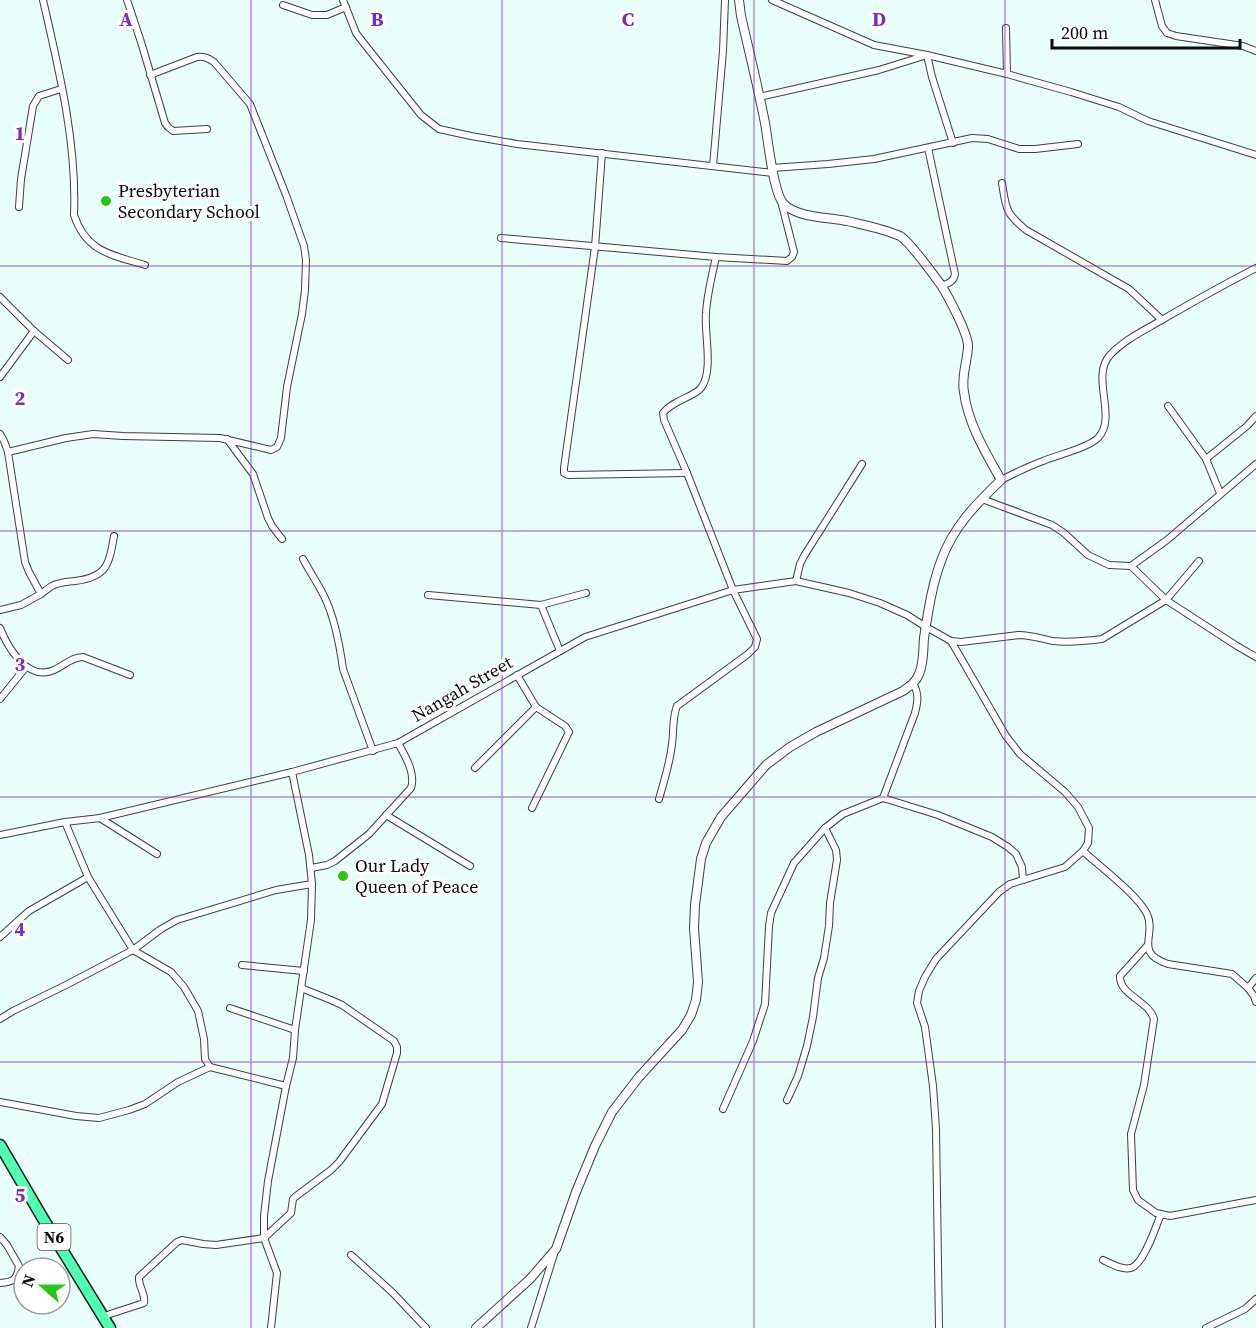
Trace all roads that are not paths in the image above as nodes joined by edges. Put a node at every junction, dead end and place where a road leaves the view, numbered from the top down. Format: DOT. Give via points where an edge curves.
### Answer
graph roads {
  1 [pos="43,0"];
  2 [pos="127,0"];
  3 [pos="725,0"];
  4 [pos="739,0"];
  5 [pos="772,0"];
  6 [pos="1155,0"];
  7 [pos="344,3"];
  8 [pos="283,5"];
  9 [pos="1006,28"];
  10 [pos="1256,51"];
  11 [pos="927,55"];
  12 [pos="1007,74"];
  13 [pos="150,75"];
  14 [pos="62,89"];
  15 [pos="759,97"];
  16 [pos="207,129"];
  17 [pos="953,143"];
  18 [pos="1078,144"];
  19 [pos="928,148"];
  20 [pos="602,153"];
  21 [pos="1256,155"];
  22 [pos="712,166"];
  23 [pos="773,170"];
  24 [pos="1002,183"];
  25 [pos="781,201"];
  26 [pos="19,207"];
  27 [pos="501,238"];
  28 [pos="595,247"];
  29 [pos="716,257"];
  30 [pos="145,265"];
  31 [pos="1256,268"];
  32 [pos="942,286"];
  33 [pos="0,297"];
  34 [pos="1162,320"];
  35 [pos="34,331"];
  36 [pos="68,360"];
  37 [pos="0,377"];
  38 [pos="1168,406"];
  39 [pos="1256,416"];
  40 [pos="0,434"];
  41 [pos="227,439"];
  42 [pos="8,452"];
  43 [pos="1206,459"];
  44 [pos="862,464"];
  45 [pos="1256,464"];
  46 [pos="687,473"];
  47 [pos="1001,480"];
  48 [pos="1220,493"];
  49 [pos="982,499"];
  50 [pos="114,536"];
  51 [pos="282,539"];
  52 [pos="303,559"];
  53 [pos="1199,561"];
  54 [pos="1131,566"];
  55 [pos="796,581"];
  56 [pos="733,590"];
  57 [pos="586,593"];
  58 [pos="41,594"];
  59 [pos="428,595"];
  60 [pos="1166,600"];
  61 [pos="541,605"];
  62 [pos="0,610"];
  63 [pos="926,627"];
  64 [pos="0,628"];
  65 [pos="951,640"];
  66 [pos="560,651"];
  67 [pos="1256,657"];
  68 [pos="26,667"];
  69 [pos="130,675"];
  70 [pos="517,675"];
  71 [pos="913,683"];
  72 [pos="0,699"];
  73 [pos="536,707"];
  74 [pos="398,743"];
  75 [pos="373,751"];
  76 [pos="475,768"];
  77 [pos="292,772"];
  78 [pos="883,798"];
  79 [pos="659,799"];
  80 [pos="532,807"];
  81 [pos="386,815"];
  82 [pos="100,818"];
  83 [pos="65,822"];
  84 [pos="825,828"];
  85 [pos="0,835"];
  86 [pos="1083,851"];
  87 [pos="157,854"];
  88 [pos="470,866"];
  89 [pos="311,868"];
  90 [pos="88,877"];
  91 [pos="1023,880"];
  92 [pos="312,884"];
  93 [pos="0,937"];
  94 [pos="1147,946"];
  95 [pos="133,950"];
  96 [pos="242,965"];
  97 [pos="304,971"];
  98 [pos="1256,978"];
  99 [pos="301,988"];
  100 [pos="1248,988"];
  101 [pos="1256,1002"];
  102 [pos="230,1008"];
  103 [pos="0,1019"];
  104 [pos="295,1030"];
  105 [pos="210,1067"];
  106 [pos="286,1086"];
  107 [pos="787,1100"];
  108 [pos="0,1102"];
  109 [pos="723,1109"];
  110 [pos="0,1145"];
  111 [pos="1256,1200"];
  112 [pos="1161,1214"];
  113 [pos="0,1236"];
  114 [pos="264,1238"];
  115 [pos="556,1249"];
  116 [pos="351,1255"];
  117 [pos="1103,1260"];
  118 [pos="537,1271"];
  119 [pos="548,1278"];
  120 [pos="0,1283"];
  121 [pos="1256,1299"];
  122 [pos="104,1316"];
  123 [pos="110,1328"];
  124 [pos="271,1328"];
  125 [pos="426,1328"];
  126 [pos="476,1328"];
  127 [pos="531,1328"];
  128 [pos="939,1328"];
  129 [pos="1206,1328"];
  1 -- 14 [label="street"];
  2 -- 13 [label="street"];
  3 -- 22 [label="street"];
  4 -- 15 [label="street"];
  5 -- 11 [label="street" via="874,45"];
  6 -- 10 [label="street" via="1167,33"];
  7 -- 8 [label="street" via="327,15 312,15"];
  7 -- 20 [label="street" via="362,41 420,115 440,129 517,144"];
  9 -- 12 [label="street"];
  11 -- 12 [label="street"];
  11 -- 15 [label="street"];
  11 -- 17 [label="street"];
  12 -- 21 [label="street" via="1119,107 1148,121"];
  13 -- 16 [label="street" via="168,128"];
  13 -- 41 [label="street" via="197,57 214,62 250,104 304,246 302,314 277,447 271,450"];
  14 -- 26 [label="street" via="39,96 33,106"];
  14 -- 30 [label="street" via="74,168 76,222 97,249"];
  15 -- 23 [label="street"];
  17 -- 18 [label="street" via="988,139 1019,149"];
  17 -- 19 [label="street"];
  19 -- 23 [label="street"];
  19 -- 32 [label="street" via="955,274 952,282"];
  20 -- 22 [label="street"];
  20 -- 28 [label="street"];
  22 -- 23 [label="street"];
  23 -- 25 [label="street"];
  24 -- 34 [label="street" via="1007,210 1013,219 1129,289"];
  25 -- 29 [label="street" via="792,257 787,261"];
  25 -- 32 [label="street" via="800,213 900,236"];
  27 -- 28 [label="street"];
  28 -- 29 [label="street"];
  28 -- 46 [label="street" via="564,473"];
  29 -- 46 [label="street" via="705,313 705,380 701,389 663,413"];
  31 -- 34 [label="street"];
  32 -- 47 [label="street" via="966,335 963,381 969,414"];
  33 -- 35 [label="street"];
  34 -- 47 [label="street" via="1128,340 1105,362 1102,375 1106,419 1098,439"];
  35 -- 36 [label="street"];
  35 -- 37 [label="street"];
  38 -- 43 [label="street"];
  39 -- 43 [label="street"];
  40 -- 42 [label="street"];
  41 -- 42 [label="street" via="93,434"];
  41 -- 51 [label="street" via="253,474 268,518"];
  42 -- 58 [label="street" via="25,562"];
  43 -- 48 [label="street"];
  44 -- 55 [label="street" via="804,556"];
  45 -- 48 [label="street"];
  46 -- 56 [label="street"];
  47 -- 49 [label="street"];
  48 -- 54 [label="street"];
  49 -- 54 [label="street" via="1052,525 1088,555 1108,565"];
  49 -- 63 [label="street" via="963,521 941,560"];
  50 -- 58 [label="street" via="110,556 99,574 59,583"];
  52 -- 75 [label="street" via="325,598 343,669"];
  53 -- 60 [label="street"];
  54 -- 60 [label="street"];
  55 -- 56 [label="street, Nangah Street"];
  55 -- 63 [label="street, Nangah Street" via="880,603"];
  56 -- 66 [label="street, Nangah Street" via="594,633"];
  56 -- 79 [label="street" via="757,639 755,647 677,706"];
  57 -- 61 [label="street"];
  58 -- 62 [label="street"];
  59 -- 61 [label="street"];
  60 -- 65 [label="street" via="1102,639 1062,642 1020,635"];
  60 -- 67 [label="street"];
  61 -- 66 [label="street"];
  63 -- 65 [label="street, Nangah Street"];
  63 -- 71 [label="street" via="922,662"];
  64 -- 68 [label="street"];
  65 -- 86 [label="street" via="1006,736 1077,807 1089,828"];
  66 -- 70 [label="street, Nangah Street"];
  68 -- 69 [label="street" via="44,673 83,657"];
  68 -- 72 [label="street"];
  70 -- 73 [label="street"];
  70 -- 74 [label="street, Nangah Street"];
  71 -- 78 [label="street" via="918,692 915,713"];
  71 -- 115 [label="street" via="790,747 766,765 721,817 701,859 694,928 698,982 691,1015 612,1112 576,1192"];
  73 -- 76 [label="street"];
  73 -- 80 [label="street" via="569,732"];
  74 -- 75 [label="street, Nangah Street"];
  74 -- 81 [label="street" via="413,780 411,788"];
  75 -- 77 [label="street, Nangah Street"];
  77 -- 82 [label="street, Nangah Street"];
  77 -- 89 [label="street"];
  78 -- 84 [label="street" via="843,814"];
  78 -- 91 [label="street" via="938,815 1008,846 1022,867"];
  81 -- 88 [label="street"];
  81 -- 89 [label="street" via="335,861"];
  82 -- 83 [label="street, Nangah Street"];
  82 -- 87 [label="street"];
  83 -- 85 [label="street, Nangah Street"];
  83 -- 90 [label="street"];
  84 -- 107 [label="street" via="837,860 829,926 807,1047"];
  84 -- 109 [label="street" via="794,863 771,913 765,1004"];
  86 -- 91 [label="street" via="1065,867"];
  86 -- 94 [label="street" via="1124,887 1147,914"];
  89 -- 92 [label="street"];
  90 -- 93 [label="street" via="29,911"];
  90 -- 95 [label="street"];
  91 -- 128 [label="street" via="999,892 936,959 919,991 936,1129"];
  92 -- 95 [label="street" via="276,890 177,920"];
  92 -- 97 [label="street"];
  94 -- 100 [label="street" via="1159,961 1232,974"];
  94 -- 112 [label="street" via="1120,976 1120,982 1152,1012 1154,1019 1144,1085 1131,1134 1133,1190 1138,1200"];
  95 -- 103 [label="street"];
  95 -- 105 [label="street" via="171,972 184,987 198,1011"];
  96 -- 97 [label="street"];
  97 -- 99 [label="street"];
  98 -- 100 [label="street"];
  99 -- 104 [label="street"];
  99 -- 114 [label="street" via="342,1005 394,1041 397,1053 375,1115 339,1162 293,1199 291,1213"];
  100 -- 101 [label="street"];
  102 -- 104 [label="street"];
  104 -- 106 [label="street"];
  105 -- 106 [label="street"];
  105 -- 108 [label="street" via="177,1082 146,1104 99,1118"];
  106 -- 114 [label="street" via="268,1181"];
  110 -- 122 [label="highway, N6"];
  111 -- 112 [label="street" via="1170,1216"];
  112 -- 117 [label="street" via="1137,1264 1119,1268"];
  113 -- 120 [label="street" via="19,1266 15,1279"];
  114 -- 122 [label="street" via="216,1245 177,1242 140,1276 144,1303"];
  114 -- 124 [label="street" via="277,1273"];
  115 -- 118 [label="street"];
  115 -- 119 [label="street"];
  116 -- 125 [label="street"];
  118 -- 119 [label="street"];
  118 -- 126 [label="street"];
  119 -- 127 [label="street"];
  121 -- 129 [label="street" via="1245,1310"];
  122 -- 123 [label="highway, N6"];
}
